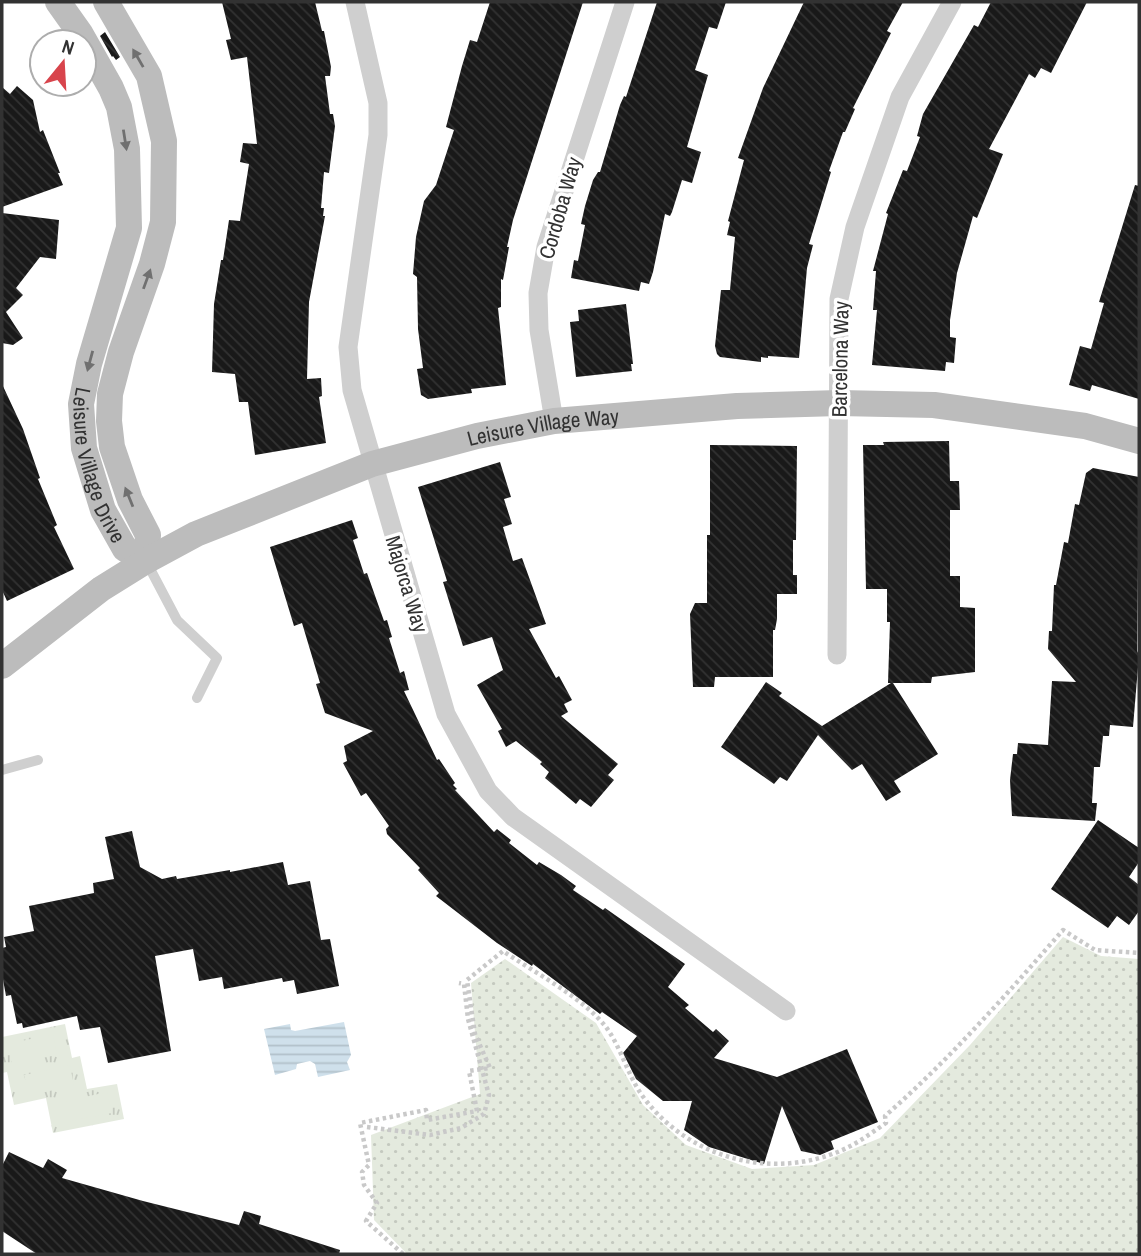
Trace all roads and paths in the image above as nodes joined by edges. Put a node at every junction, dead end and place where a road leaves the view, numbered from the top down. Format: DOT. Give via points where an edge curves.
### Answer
graph roads {
  1 [pos="58,2"];
  2 [pos="106,2"];
  3 [pos="355,2"];
  4 [pos="625,2"];
  5 [pos="952,2"];
  6 [pos="130,228"];
  7 [pos="159,238"];
  8 [pos="839,403"];
  9 [pos="554,421"];
  10 [pos="1139,441"];
  11 [pos="372,464"];
  12 [pos="146,561"];
  13 [pos="837,655"];
  14 [pos="3,664"];
  15 [pos="197,698"];
  16 [pos="38,760"];
  17 [pos="2,770"];
  18 [pos="1139,953"];
  19 [pos="459,983"];
  20 [pos="786,1010"];
  21 [pos="483,1069"];
  22 [pos="367,1127"];
  23 [pos="403,1254"];
  1 -- 6 [label="street, Leisure Village Drive, one-way" via="92,53 118,107 127,149"];
  7 -- 2 [label="street, Leisure Village Drive, one-way" via="165,186 158,111 149,76"];
  3 -- 11 [label="street, Majorca Way" via="378,103 378,135 348,347 352,390"];
  4 -- 9 [label="street, Cordoba Way" via="546,247 538,293 539,330"];
  5 -- 8 [label="street, Barcelona Way" via="900,97 855,227 839,299"];
  6 -- 7 [label="street"];
  6 -- 12 [label="street, Leisure Village Drive, one-way" via="81,404 84,448 103,510 125,549"];
  12 -- 7 [label="street, Leisure Village Drive, one-way" via="148,535 112,447 110,394"];
  8 -- 9 [label="street, Leisure Village Way"];
  8 -- 10 [label="street, Leisure Village Way" via="934,405 1085,426"];
  8 -- 13 [label="street, Barcelona Way"];
  9 -- 11 [label="street, Leisure Village Way"];
  11 -- 12 [label="street, Leisure Village Way" via="196,534"];
  11 -- 20 [label="street, Majorca Way" via="446,714 488,791 513,817"];
  12 -- 14 [label="street, Leisure Village Way" via="101,589"];
  12 -- 15 [label="lane" via="177,620 217,658"];
  16 -- 17 [label="lane"];
  18 -- 21 [label="path" via="1095,950 1063,930 991,1013 885,1116 886,1123 857,1143 803,1162 768,1165 733,1160 676,1130 641,1095 606,1028 591,1012 503,951 467,981 475,1034 490,1068"];
  19 -- 21 [label="path" via="464,984 468,1019"];
  21 -- 22 [label="path" via="489,1095 485,1114 461,1128 430,1135"];
  21 -- 23 [label="path" via="469,1071 477,1111 427,1120 426,1110 360,1123 369,1165 362,1172 363,1185 377,1203 366,1221"];
}
